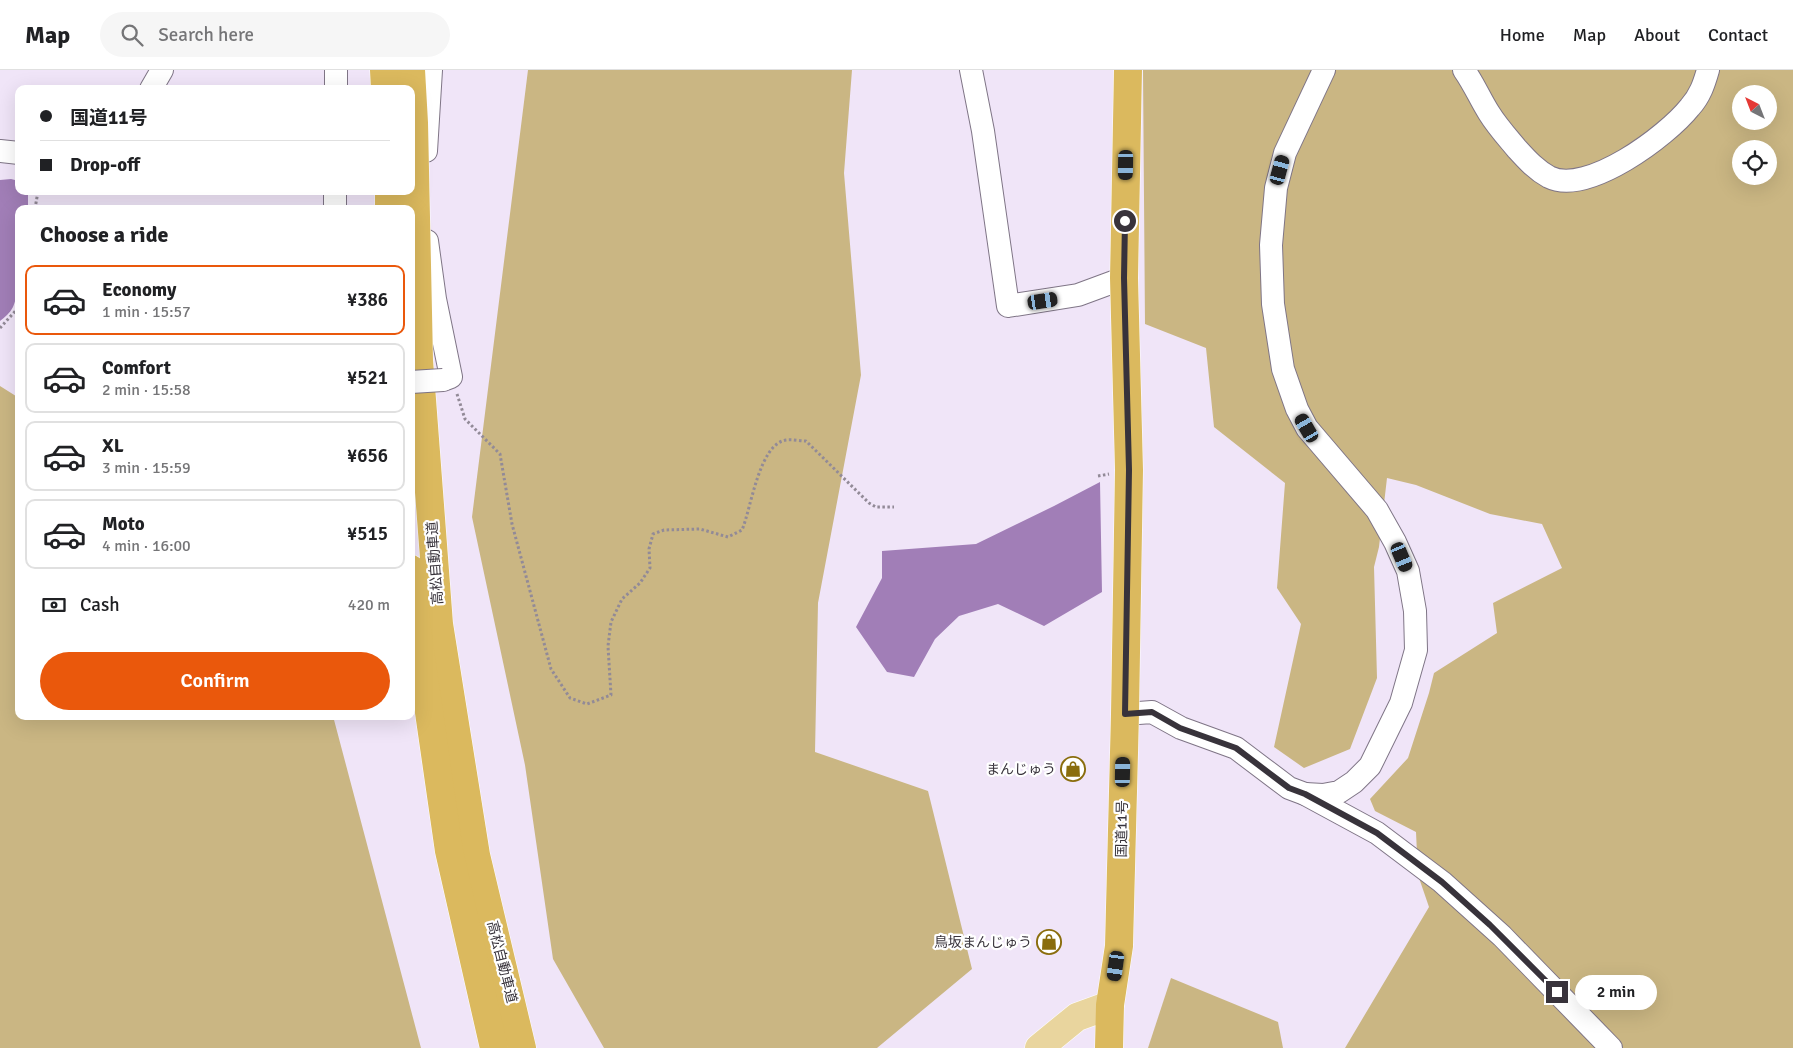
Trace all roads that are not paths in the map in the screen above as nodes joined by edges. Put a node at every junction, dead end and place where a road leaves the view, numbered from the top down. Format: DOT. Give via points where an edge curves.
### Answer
graph roads {
  1 [pos="162,70"];
  2 [pos="336,70"];
  3 [pos="384,70"];
  4 [pos="411,70"];
  5 [pos="431,70"];
  6 [pos="971,70"];
  7 [pos="1128,70"];
  8 [pos="1324,70"];
  9 [pos="1464,70"];
  10 [pos="1708,70"];
  11 [pos="153,85"];
  12 [pos="336,85"];
  13 [pos="385,85"];
  14 [pos="412,85"];
  15 [pos="0,151"];
  16 [pos="15,152"];
  17 [pos="415,170"];
  18 [pos="1124,278"];
  19 [pos="415,382"];
  20 [pos="415,609"];
  21 [pos="1125,714"];
  22 [pos="1305,794"];
  23 [pos="1110,1006"];
  24 [pos="1049,1044"];
  25 [pos="494,1048"];
  26 [pos="522,1048"];
  27 [pos="1109,1048"];
  28 [pos="1611,1048"];
  1 -- 11 [label="street"];
  2 -- 12 [label="street"];
  3 -- 13 [label="highway"];
  4 -- 14 [label="highway, 高松自動車道"];
  5 -- 19 [label="street, bridge" via="425,230 447,379"];
  6 -- 18 [label="street" via="1008,306 1078,295"];
  7 -- 18 [label="highway, 国道11号"];
  8 -- 22 [label="street" via="1285,153 1276,188 1271,245 1273,304 1283,369 1307,428 1377,510 1396,542 1410,579 1416,650 1401,703 1370,766 1339,792"];
  9 -- 10 [label="street" via="1499,128 1532,166 1550,178 1566,180 1588,177 1607,169 1651,144 1690,107 1702,90"];
  15 -- 16 [label="street"];
  17 -- 26 [label="highway, 高松自動車道" via="419,360 439,624 476,855"];
  18 -- 21 [label="highway, 国道11号" via="1129,470"];
  20 -- 25 [label="highway, 高松自動車道" via="449,852"];
  21 -- 22 [label="street" via="1152,712 1180,728 1236,748 1289,788"];
  21 -- 23 [label="highway, 国道11号" via="1119,946"];
  22 -- 28 [label="street" via="1377,833 1442,882 1502,936"];
  23 -- 24 [label="main road" via="1077,1017"];
  23 -- 27 [label="highway, 国道11号"];
}
